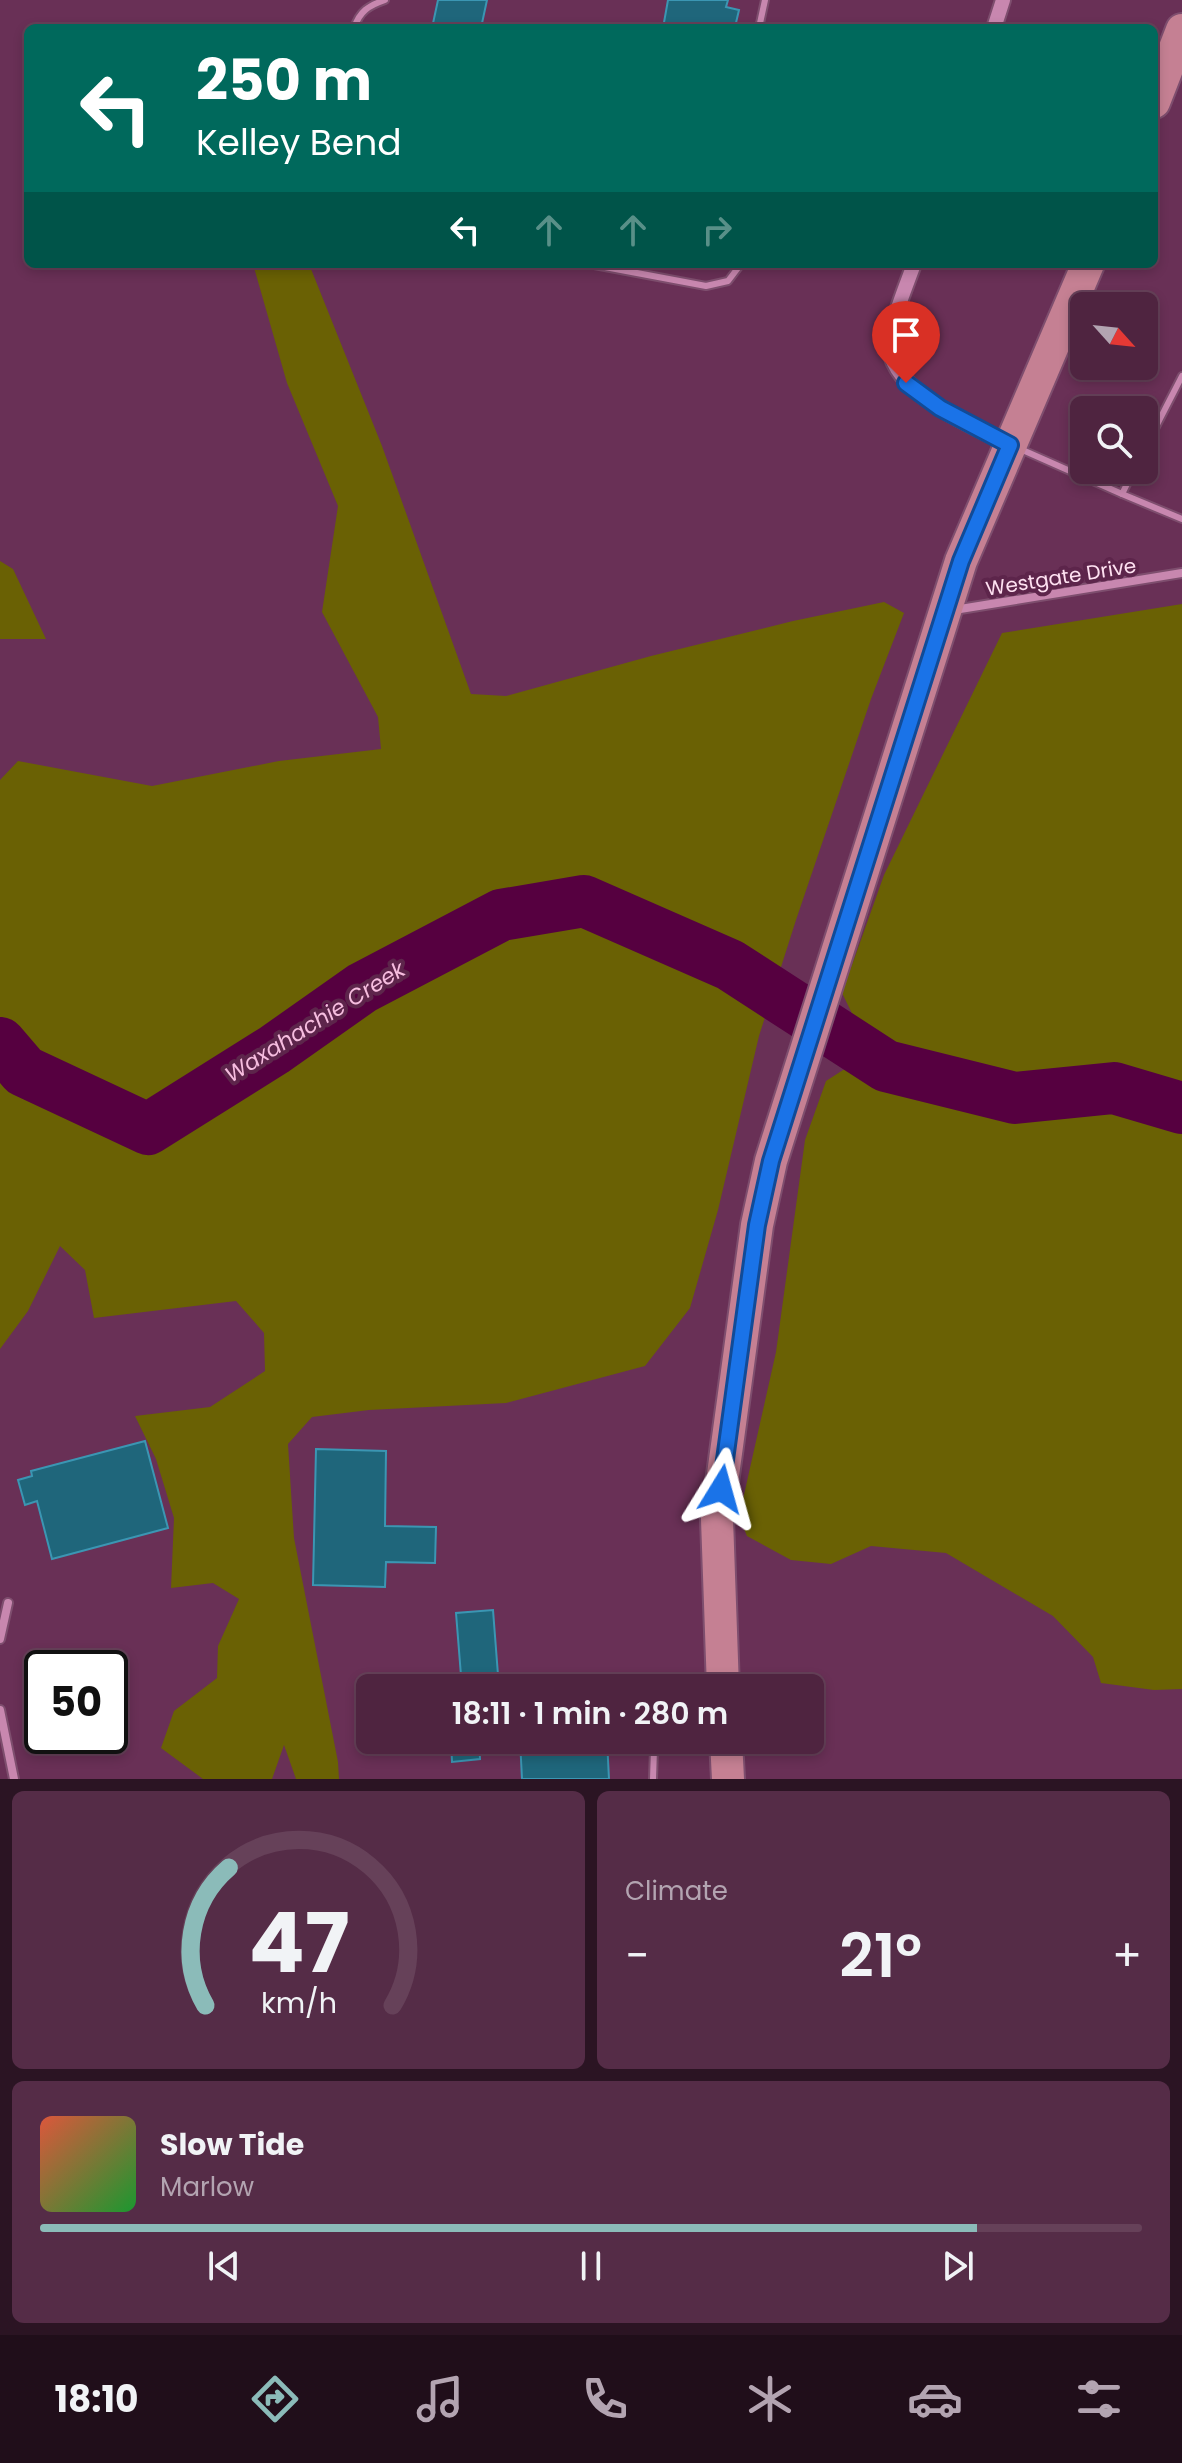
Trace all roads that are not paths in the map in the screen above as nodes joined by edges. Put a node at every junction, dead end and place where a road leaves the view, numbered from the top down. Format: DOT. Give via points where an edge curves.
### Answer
graph roads {
  1 [pos="385,0"];
  2 [pos="765,0"];
  3 [pos="1003,0"];
  4 [pos="355,24"];
  5 [pos="760,24"];
  6 [pos="995,24"];
  7 [pos="1182,30"];
  8 [pos="1158,92"];
  9 [pos="610,268"];
  10 [pos="738,268"];
  11 [pos="913,268"];
  12 [pos="1086,268"];
  13 [pos="1182,376"];
  14 [pos="1158,423"];
  15 [pos="1010,445"];
  16 [pos="1127,484"];
  17 [pos="1122,494"];
  18 [pos="1182,519"];
  19 [pos="1182,573"];
  20 [pos="945,612"];
  21 [pos="8,1603"];
  22 [pos="0,1639"];
  23 [pos="723,1674"];
  24 [pos="0,1710"];
  25 [pos="654,1754"];
  26 [pos="727,1754"];
  27 [pos="14,1779"];
  28 [pos="653,1779"];
  29 [pos="728,1779"];
  1 -- 4 [label="lane" via="369,5"];
  2 -- 5 [label="lane"];
  3 -- 6 [label="street"];
  7 -- 8 [label="main road"];
  9 -- 10 [label="lane" via="706,286 728,281"];
  11 -- 15 [label="street" via="889,338 891,356 906,383 940,408"];
  12 -- 15 [label="main road"];
  13 -- 14 [label="lane"];
  15 -- 17 [label="lane"];
  15 -- 20 [label="main road"];
  16 -- 17 [label="lane"];
  17 -- 18 [label="lane"];
  19 -- 20 [label="street, Westgate Drive"];
  20 -- 23 [label="main road" via="771,1161 757,1225 717,1519"];
  21 -- 22 [label="street"];
  24 -- 27 [label="street"];
  25 -- 28 [label="lane"];
  26 -- 29 [label="main road"];
}
